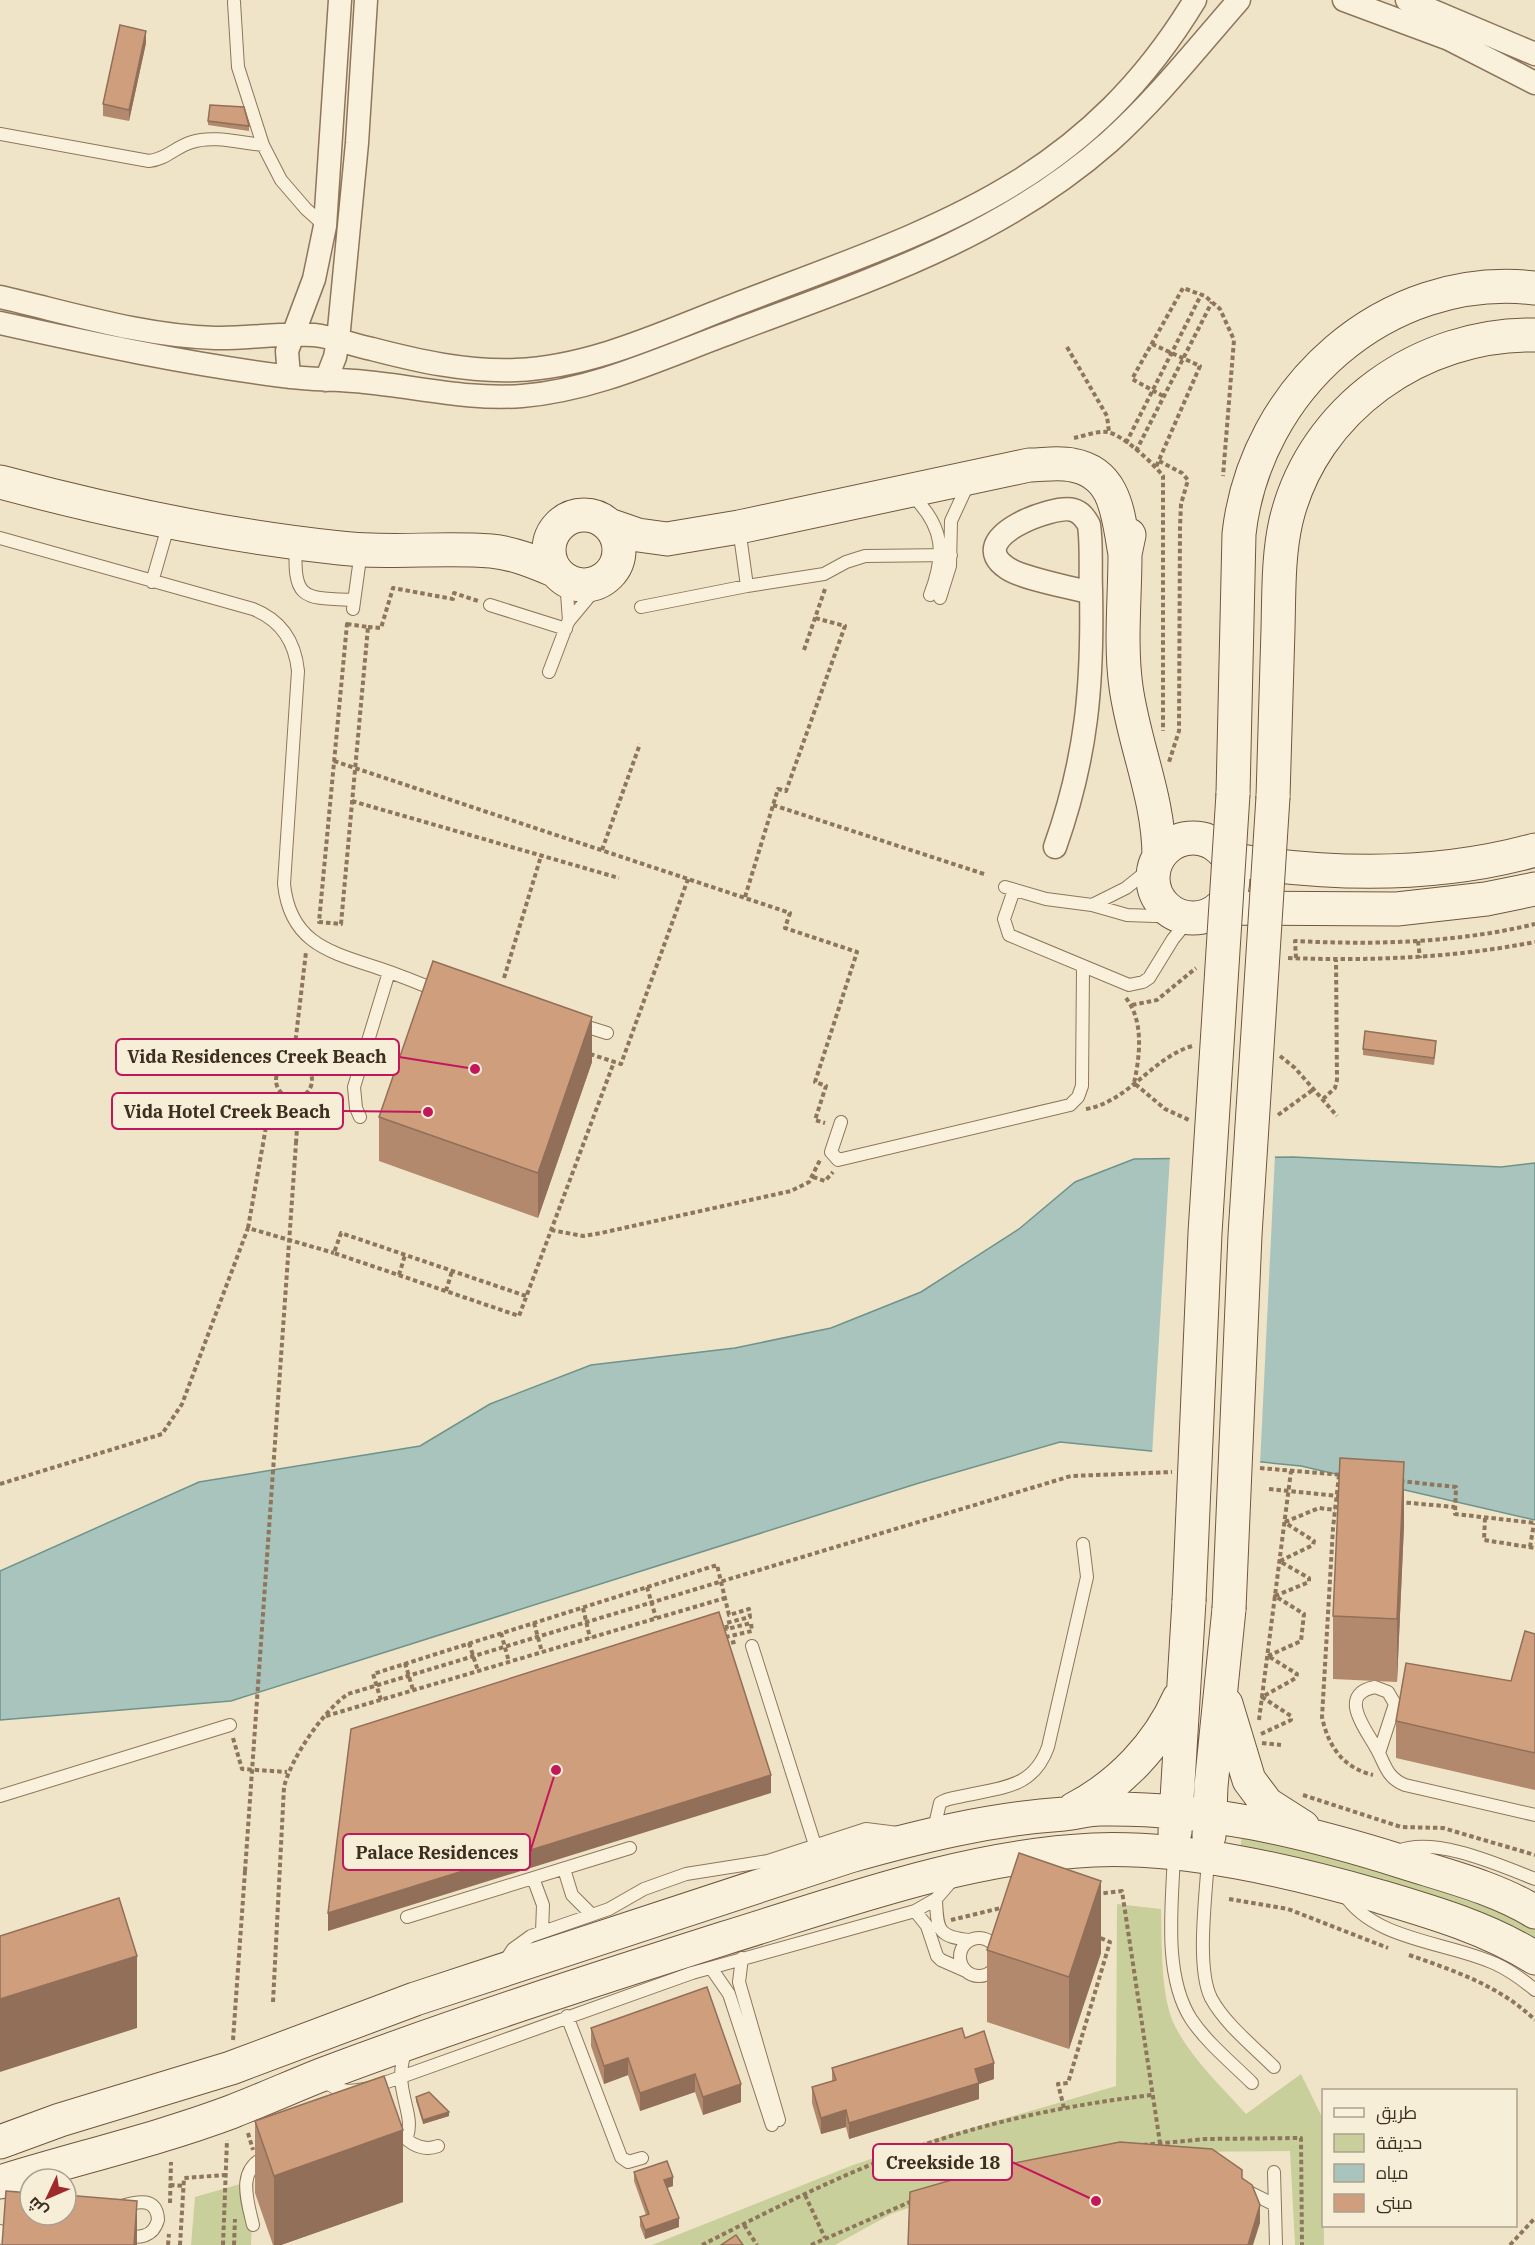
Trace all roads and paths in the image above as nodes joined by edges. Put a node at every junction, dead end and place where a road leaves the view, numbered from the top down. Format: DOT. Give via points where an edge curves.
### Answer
graph roads {
  1 [pos="340,0"];
  2 [pos="366,0"];
  3 [pos="1195,0"];
  4 [pos="1239,0"];
  5 [pos="1344,0"];
  6 [pos="1407,0"];
  7 [pos="234,2"];
  8 [pos="1535,54"];
  9 [pos="1535,83"];
  10 [pos="0,134"];
  11 [pos="263,145"];
  12 [pos="325,226"];
  13 [pos="1535,288"];
  14 [pos="1202,295"];
  15 [pos="0,297"];
  16 [pos="1212,302"];
  17 [pos="0,323"];
  18 [pos="293,334"];
  19 [pos="1535,334"];
  20 [pos="338,340"];
  21 [pos="1152,344"];
  22 [pos="1067,347"];
  23 [pos="1172,353"];
  24 [pos="1183,359"];
  25 [pos="289,377"];
  26 [pos="326,380"];
  27 [pos="1153,390"];
  28 [pos="1163,396"];
  29 [pos="1109,432"];
  30 [pos="1126,443"];
  31 [pos="1136,451"];
  32 [pos="1159,461"];
  33 [pos="1156,467"];
  34 [pos="971,477"];
  35 [pos="1223,477"];
  36 [pos="0,482"];
  37 [pos="909,492"];
  38 [pos="169,523"];
  39 [pos="609,525"];
  40 [pos="739,526"];
  41 [pos="556,528"];
  42 [pos="0,538"];
  43 [pos="667,539"];
  44 [pos="296,543"];
  45 [pos="361,550"];
  46 [pos="492,551"];
  47 [pos="945,555"];
  48 [pos="831,572"];
  49 [pos="558,573"];
  50 [pos="608,576"];
  51 [pos="152,582"];
  52 [pos="747,586"];
  53 [pos="1091,592"];
  54 [pos="935,597"];
  55 [pos="490,605"];
  56 [pos="641,607"];
  57 [pos="815,618"];
  58 [pos="567,626"];
  59 [pos="368,627"];
  60 [pos="804,650"];
  61 [pos="549,672"];
  62 [pos="1091,676"];
  63 [pos="1125,676"];
  64 [pos="640,744"];
  65 [pos="334,761"];
  66 [pos="356,768"];
  67 [pos="1160,775"];
  68 [pos="352,801"];
  69 [pos="773,805"];
  70 [pos="1200,839"];
  71 [pos="1056,847"];
  72 [pos="602,850"];
  73 [pos="1535,850"];
  74 [pos="541,856"];
  75 [pos="1228,859"];
  76 [pos="1157,861"];
  77 [pos="984,874"];
  78 [pos="619,878"];
  79 [pos="688,879"];
  80 [pos="1535,889"];
  81 [pos="745,897"];
  82 [pos="1092,905"];
  83 [pos="1221,908"];
  84 [pos="1186,917"];
  85 [pos="1535,924"];
  86 [pos="308,937"];
  87 [pos="1418,941"];
  88 [pos="1535,942"];
  89 [pos="1285,957"];
  90 [pos="1296,958"];
  91 [pos="1420,958"];
  92 [pos="1336,960"];
  93 [pos="1203,965"];
  94 [pos="1083,967"];
  95 [pos="389,972"];
  96 [pos="504,978"];
  97 [pos="1110,979"];
  98 [pos="448,995"];
  99 [pos="1132,1005"];
  100 [pos="565,1019"];
  101 [pos="607,1033"];
  102 [pos="582,1051"];
  103 [pos="293,1062"];
  104 [pos="615,1062"];
  105 [pos="1134,1083"];
  106 [pos="285,1096"];
  107 [pos="300,1098"];
  108 [pos="1323,1099"];
  109 [pos="360,1117"];
  110 [pos="815,1120"];
  111 [pos="841,1122"];
  112 [pos="822,1156"];
  113 [pos="248,1228"];
  114 [pos="551,1230"];
  115 [pos="334,1253"];
  116 [pos="405,1255"];
  117 [pos="452,1271"];
  118 [pos="399,1275"];
  119 [pos="446,1291"];
  120 [pos="526,1296"];
  121 [pos="1256,1467"];
  122 [pos="1176,1471"];
  123 [pos="1291,1471"];
  124 [pos="1339,1475"];
  125 [pos="1350,1476"];
  126 [pos="1392,1480"];
  127 [pos="0,1484"];
  128 [pos="1269,1489"];
  129 [pos="1288,1491"];
  130 [pos="1337,1496"];
  131 [pos="1349,1497"];
  132 [pos="1396,1502"];
  133 [pos="1455,1507"];
  134 [pos="1335,1510"];
  135 [pos="1485,1517"];
  136 [pos="1284,1522"];
  137 [pos="1534,1523"];
  138 [pos="1083,1544"];
  139 [pos="1532,1547"];
  140 [pos="1279,1561"];
  141 [pos="721,1580"];
  142 [pos="647,1587"];
  143 [pos="1275,1596"];
  144 [pos="725,1598"];
  145 [pos="651,1601"];
  146 [pos="583,1608"];
  147 [pos="656,1618"];
  148 [pos="586,1620"];
  149 [pos="534,1623"];
  150 [pos="501,1633"];
  151 [pos="537,1635"];
  152 [pos="590,1638"];
  153 [pos="469,1643"];
  154 [pos="505,1646"];
  155 [pos="752,1646"];
  156 [pos="542,1652"];
  157 [pos="473,1655"];
  158 [pos="1268,1656"];
  159 [pos="509,1662"];
  160 [pos="405,1664"];
  161 [pos="478,1671"];
  162 [pos="409,1675"];
  163 [pos="376,1685"];
  164 [pos="1183,1688"];
  165 [pos="413,1690"];
  166 [pos="1221,1692"];
  167 [pos="1262,1697"];
  168 [pos="381,1700"];
  169 [pos="324,1717"];
  170 [pos="230,1725"];
  171 [pos="1379,1753"];
  172 [pos="287,1772"];
  173 [pos="1393,1779"];
  174 [pos="1297,1792"];
  175 [pos="0,1796"];
  176 [pos="1176,1812"];
  177 [pos="1067,1814"];
  178 [pos="1535,1815"];
  179 [pos="1209,1816"];
  180 [pos="923,1836"];
  181 [pos="1325,1840"];
  182 [pos="814,1845"];
  183 [pos="630,1848"];
  184 [pos="1174,1855"];
  185 [pos="1535,1855"];
  186 [pos="1387,1857"];
  187 [pos="1208,1859"];
  188 [pos="1535,1865"];
  189 [pos="564,1869"];
  190 [pos="959,1870"];
  191 [pos="1521,1874"];
  192 [pos="533,1878"];
  193 [pos="1535,1879"];
  194 [pos="1339,1885"];
  195 [pos="1089,1894"];
  196 [pos="936,1899"];
  197 [pos="1229,1899"];
  198 [pos="1009,1907"];
  199 [pos="915,1911"];
  200 [pos="1535,1912"];
  201 [pos="591,1914"];
  202 [pos="407,1917"];
  203 [pos="937,1931"];
  204 [pos="542,1932"];
  205 [pos="1089,1935"];
  206 [pos="970,1940"];
  207 [pos="1393,1949"];
  208 [pos="1402,1953"];
  209 [pos="742,1958"];
  210 [pos="1535,1958"];
  211 [pos="711,1968"];
  212 [pos="501,1970"];
  213 [pos="966,1971"];
  214 [pos="1535,1990"];
  215 [pos="415,2000"];
  216 [pos="273,2002"];
  217 [pos="567,2016"];
  218 [pos="1535,2020"];
  219 [pos="418,2041"];
  220 [pos="1274,2067"];
  221 [pos="231,2068"];
  222 [pos="319,2076"];
  223 [pos="400,2077"];
  224 [pos="1252,2083"];
  225 [pos="1152,2095"];
  226 [pos="1064,2108"];
  227 [pos="387,2114"];
  228 [pos="238,2123"];
  229 [pos="407,2137"];
  230 [pos="0,2142"];
  231 [pos="1160,2143"];
  232 [pos="1140,2145"];
  233 [pos="438,2146"];
  234 [pos="254,2151"];
  235 [pos="279,2152"];
  236 [pos="642,2158"];
  237 [pos="1274,2172"];
  238 [pos="225,2175"];
  239 [pos="13,2183"];
  240 [pos="170,2185"];
  241 [pos="184,2186"];
  242 [pos="1249,2192"];
  243 [pos="805,2195"];
  244 [pos="920,2198"];
  245 [pos="1275,2205"];
  246 [pos="108,2210"];
  247 [pos="1535,2218"];
  248 [pos="253,2225"];
  249 [pos="744,2225"];
  250 [pos="4,2226"];
  251 [pos="154,2231"];
  252 [pos="112,2234"];
  253 [pos="825,2238"];
  254 [pos="9,2245"];
  255 [pos="157,2245"];
  256 [pos="180,2245"];
  257 [pos="223,2245"];
  258 [pos="702,2245"];
  259 [pos="757,2245"];
  260 [pos="811,2245"];
  261 [pos="1276,2245"];
  262 [pos="1302,2245"];
  263 [pos="1510,2245"];
  1 -- 12 [label="street"];
  2 -- 20 [label="street"];
  3 -- 20 [label="street" via="1146,71 1079,139 999,195 913,236 612,351 548,368 449,366"];
  4 -- 26 [label="street" via="1142,110 1077,169 1003,219 925,258 644,365 557,391 489,397"];
  5 -- 9 [label="street" via="1449,39"];
  6 -- 8 [label="street"];
  7 -- 11 [label="lane" via="238,67"];
  10 -- 11 [label="lane" via="149,161 169,156 199,140"];
  11 -- 12 [label="lane" via="281,180"];
  12 -- 18 [label="street" via="314,279"];
  13 -- 164 [label="street, bridge" via="1505,287 1430,299 1382,320 1337,349 1284,406 1251,473 1240,525 1233,794 1205,1233"];
  14 -- 16 [label="path"];
  14 -- 21 [label="path" via="1183,288"];
  14 -- 23 [label="path"];
  15 -- 18 [label="street" via="166,333 214,338"];
  16 -- 24 [label="path"];
  16 -- 35 [label="path" via="1220,309 1234,340"];
  17 -- 25 [label="street" via="162,358"];
  18 -- 20 [label="street"];
  18 -- 25 [label="street" via="286,351"];
  19 -- 166 [label="street, bridge" via="1470,341 1405,366 1350,407 1311,460 1286,520 1280,559 1273,797 1245,1234 1230,1609"];
  20 -- 26 [label="street"];
  21 -- 23 [label="path"];
  21 -- 27 [label="path" via="1132,379"];
  22 -- 29 [label="path" via="1107,416"];
  23 -- 24 [label="path"];
  23 -- 27 [label="path"];
  24 -- 28 [label="path"];
  24 -- 32 [label="path" via="1200,366"];
  25 -- 26 [label="street"];
  27 -- 28 [label="path"];
  27 -- 30 [label="path"];
  28 -- 31 [label="path"];
  32 -- 33 [label="path"];
  32 -- 67 [label="path" via="1188,480 1180,527 1179,731"];
  34 -- 37 [label="street"];
  34 -- 47 [label="lane" via="954,511"];
  34 -- 63 [label="street" via="1076,451 1097,455 1116,468 1130,497 1125,554"];
  36 -- 38 [label="street"];
  37 -- 40 [label="street"];
  37 -- 47 [label="lane" via="933,518"];
  38 -- 44 [label="street"];
  38 -- 51 [label="lane"];
  39 -- 41 [label="street" via="582,514"];
  39 -- 43 [label="street"];
  39 -- 50 [label="street" via="619,542 617,562"];
  40 -- 43 [label="street"];
  40 -- 52 [label="lane"];
  41 -- 46 [label="street"];
  41 -- 49 [label="street" via="549,554"];
  42 -- 51 [label="lane"];
  43 -- 50 [label="street" via="639,553"];
  44 -- 45 [label="street"];
  44 -- 45 [label="lane" via="294,574 304,592 353,605"];
  45 -- 46 [label="street"];
  46 -- 49 [label="street"];
  47 -- 48 [label="lane" via="865,556"];
  47 -- 54 [label="lane" via="947,578"];
  48 -- 52 [label="lane"];
  48 -- 57 [label="path"];
  49 -- 50 [label="street" via="567,581 585,585"];
  49 -- 58 [label="lane" via="567,593"];
  50 -- 58 [label="lane"];
  51 -- 86 [label="lane" via="264,614 282,628 294,648 298,671 284,884 288,908"];
  52 -- 56 [label="lane"];
  53 -- 53 [label="street" via="1090,532 1081,514 1059,510 1011,527 1001,535 996,547 1005,567"];
  53 -- 62 [label="street"];
  55 -- 58 [label="lane"];
  55 -- 59 [label="path" via="454,593 453,599 393,588 381,628"];
  57 -- 60 [label="path"];
  57 -- 69 [label="path" via="845,626 786,791 778,789"];
  58 -- 61 [label="lane"];
  59 -- 65 [label="path" via="347,624"];
  59 -- 66 [label="path"];
  62 -- 63 [label="street"];
  62 -- 71 [label="street" via="1079,767"];
  63 -- 67 [label="street" via="1135,736"];
  64 -- 72 [label="path"];
  65 -- 66 [label="path"];
  65 -- 68 [label="path" via="319,922 341,924"];
  66 -- 68 [label="path"];
  66 -- 72 [label="path"];
  67 -- 70 [label="street" via="1186,828"];
  67 -- 76 [label="street"];
  68 -- 74 [label="path"];
  69 -- 77 [label="path"];
  69 -- 81 [label="path"];
  70 -- 75 [label="street" via="1211,843"];
  70 -- 76 [label="street" via="1177,842"];
  72 -- 79 [label="path"];
  73 -- 75 [label="street" via="1457,866 1348,873"];
  74 -- 78 [label="path"];
  74 -- 96 [label="path"];
  75 -- 83 [label="street" via="1233,876 1230,893"];
  76 -- 82 [label="lane" via="1126,888"];
  76 -- 84 [label="street" via="1154,884 1161,902 1170,911"];
  79 -- 81 [label="path"];
  79 -- 104 [label="path" via="621,1064"];
  80 -- 83 [label="street" via="1397,909"];
  81 -- 110 [label="path" via="790,913 785,928 857,951 815,1082 826,1086"];
  82 -- 84 [label="lane" via="1127,915"];
  82 -- 94 [label="lane" via="1046,900 1009,888 1004,919 1009,935"];
  83 -- 84 [label="street" via="1206,916"];
  84 -- 97 [label="lane" via="1149,978 1129,985"];
  85 -- 87 [label="path"];
  86 -- 95 [label="lane" via="327,950"];
  86 -- 103 [label="path"];
  87 -- 90 [label="path" via="1295,941"];
  87 -- 91 [label="path"];
  88 -- 91 [label="path"];
  89 -- 90 [label="path"];
  90 -- 92 [label="path"];
  91 -- 92 [label="path"];
  92 -- 108 [label="path" via="1337,1080 1335,1088"];
  93 -- 99 [label="path" via="1157,1000"];
  94 -- 97 [label="lane"];
  94 -- 111 [label="lane" via="1082,1086 1070,1105 838,1160 831,1152"];
  95 -- 98 [label="lane"];
  95 -- 109 [label="lane" via="354,1087"];
  97 -- 99 [label="path"];
  99 -- 105 [label="path" via="1139,1051"];
  100 -- 101 [label="lane"];
  102 -- 104 [label="path"];
  103 -- 106 [label="path" via="285,1064 276,1076"];
  103 -- 107 [label="path" via="307,1067 313,1081"];
  104 -- 114 [label="path"];
  106 -- 107 [label="path"];
  106 -- 113 [label="path" via="266,1127"];
  107 -- 221 [label="path, bridge"];
  112 -- 114 [label="path" via="813,1177 798,1189 601,1233 567,1235"];
  113 -- 115 [label="path"];
  113 -- 127 [label="path" via="182,1404 162,1434"];
  114 -- 120 [label="path"];
  115 -- 116 [label="path" via="341,1233"];
  115 -- 118 [label="path"];
  116 -- 117 [label="path"];
  116 -- 118 [label="path"];
  117 -- 119 [label="path"];
  117 -- 120 [label="path"];
  118 -- 119 [label="path"];
  119 -- 120 [label="path" via="519,1316"];
  121 -- 123 [label="path"];
  122 -- 141 [label="path" via="1071,1476"];
  123 -- 124 [label="path"];
  123 -- 129 [label="path"];
  124 -- 125 [label="path"];
  124 -- 130 [label="path"];
  126 -- 133 [label="path" via="1456,1487"];
  128 -- 129 [label="path"];
  129 -- 130 [label="path"];
  129 -- 136 [label="path"];
  130 -- 131 [label="path"];
  130 -- 134 [label="path"];
  132 -- 133 [label="path"];
  133 -- 135 [label="path" via="1455,1514"];
  134 -- 136 [label="path" via="1319,1508"];
  134 -- 173 [label="path" via="1322,1716 1330,1743 1346,1763 1358,1771"];
  135 -- 137 [label="path"];
  135 -- 139 [label="path" via="1484,1540"];
  136 -- 140 [label="path"];
  136 -- 140 [label="path" via="1314,1541"];
  137 -- 139 [label="path"];
  138 -- 180 [label="lane" via="1087,1577 1042,1762 1031,1776 1016,1784 940,1803"];
  140 -- 143 [label="path"];
  140 -- 143 [label="path" via="1309,1578 1308,1582"];
  141 -- 142 [label="path" via="717,1565"];
  141 -- 144 [label="path"];
  141 -- 145 [label="path"];
  142 -- 145 [label="path"];
  142 -- 146 [label="path"];
  143 -- 158 [label="path"];
  143 -- 158 [label="path" via="1304,1614 1301,1641"];
  144 -- 147 [label="path"];
  144 -- 155 [label="path" via="729,1615 749,1609 750,1617 726,1623 727,1629 751,1623 752,1631 726,1637 727,1644 749,1639"];
  145 -- 147 [label="path"];
  145 -- 148 [label="path"];
  146 -- 148 [label="path"];
  146 -- 149 [label="path"];
  147 -- 152 [label="path"];
  148 -- 151 [label="path"];
  148 -- 152 [label="path"];
  149 -- 150 [label="path"];
  149 -- 151 [label="path"];
  150 -- 153 [label="path"];
  150 -- 154 [label="path"];
  151 -- 154 [label="path"];
  151 -- 156 [label="path"];
  152 -- 156 [label="path"];
  153 -- 157 [label="path"];
  153 -- 160 [label="path"];
  154 -- 157 [label="path"];
  154 -- 159 [label="path"];
  155 -- 182 [label="lane"];
  156 -- 159 [label="path"];
  157 -- 161 [label="path"];
  157 -- 162 [label="path"];
  158 -- 167 [label="path"];
  158 -- 167 [label="path" via="1297,1674"];
  159 -- 161 [label="path"];
  160 -- 162 [label="path"];
  160 -- 163 [label="path" via="373,1674"];
  161 -- 165 [label="path"];
  162 -- 163 [label="path"];
  162 -- 165 [label="path"];
  163 -- 168 [label="path"];
  163 -- 169 [label="path" via="348,1694"];
  164 -- 176 [label="street"];
  164 -- 177 [label="street" via="1172,1714 1144,1753 1108,1788"];
  165 -- 168 [label="path"];
  166 -- 179 [label="street"];
  166 -- 181 [label="street" via="1232,1716 1243,1766 1257,1792 1279,1814"];
  167 -- 167 [label="path" via="1260,1707 1257,1736 1291,1720 1291,1716"];
  168 -- 169 [label="path"];
  169 -- 172 [label="path"];
  170 -- 172 [label="path" via="242,1769"];
  170 -- 175 [label="lane"];
  171 -- 171 [label="lane" via="1395,1704 1388,1692 1375,1687 1361,1692 1355,1706"];
  171 -- 173 [label="lane"];
  172 -- 216 [label="path"];
  173 -- 178 [label="lane"];
  174 -- 185 [label="path" via="1401,1827 1443,1828"];
  176 -- 177 [label="street" via="1096,1809"];
  176 -- 179 [label="street"];
  176 -- 184 [label="street"];
  177 -- 180 [label="street" via="1026,1816"];
  179 -- 181 [label="street"];
  179 -- 187 [label="street"];
  180 -- 182 [label="lane" via="866,1829"];
  180 -- 212 [label="street"];
  181 -- 186 [label="street"];
  182 -- 201 [label="lane" via="751,1865 686,1874"];
  183 -- 189 [label="lane"];
  184 -- 187 [label="street"];
  184 -- 190 [label="street" via="1094,1850"];
  184 -- 224 [label="lane" via="1174,1967 1179,1995 1193,2021"];
  186 -- 191 [label="lane" via="1404,1849 1422,1847 1466,1855"];
  186 -- 200 [label="street" via="1496,1894"];
  187 -- 194 [label="street"];
  187 -- 220 [label="lane" via="1204,1964 1207,1986 1217,2007"];
  188 -- 191 [label="lane"];
  189 -- 192 [label="lane"];
  189 -- 201 [label="lane" via="573,1894"];
  190 -- 196 [label="lane"];
  190 -- 219 [label="street" via="860,1896 635,1967"];
  191 -- 193 [label="lane"];
  192 -- 202 [label="lane"];
  192 -- 204 [label="lane" via="543,1905"];
  194 -- 210 [label="street" via="1477,1928"];
  194 -- 214 [label="lane" via="1352,1906 1370,1921 1496,1964"];
  195 -- 225 [label="path" via="1122,1891"];
  196 -- 199 [label="lane"];
  196 -- 203 [label="lane"];
  197 -- 207 [label="path" via="1288,1909"];
  198 -- 203 [label="path"];
  199 -- 203 [label="lane"];
  199 -- 209 [label="lane"];
  201 -- 204 [label="lane"];
  203 -- 206 [label="lane"];
  203 -- 213 [label="lane" via="941,1960"];
  204 -- 212 [label="lane" via="513,1949"];
  205 -- 226 [label="path" via="1110,1942 1068,2083 1058,2084"];
  206 -- 213 [label="lane" via="961,1951"];
  206 -- 213 [label="lane" via="985,1939 998,1955 987,1974"];
  208 -- 218 [label="path" via="1495,1989"];
  209 -- 211 [label="lane"];
  209 -- 211 [label="lane" via="739,1982 776,2123 729,1994"];
  211 -- 217 [label="lane"];
  212 -- 215 [label="street"];
  215 -- 219 [label="street"];
  215 -- 221 [label="street"];
  217 -- 223 [label="lane"];
  217 -- 236 [label="lane" via="621,2157 628,2162"];
  219 -- 222 [label="street"];
  219 -- 223 [label="lane"];
  221 -- 230 [label="street"];
  222 -- 223 [label="lane" via="343,2091 352,2092 376,2092"];
  222 -- 228 [label="street"];
  223 -- 229 [label="lane" via="409,2127"];
  225 -- 226 [label="path"];
  225 -- 231 [label="path"];
  226 -- 243 [label="path" via="925,2145"];
  227 -- 229 [label="lane" via="396,2129"];
  228 -- 234 [label="path"];
  228 -- 238 [label="path"];
  228 -- 239 [label="street"];
  229 -- 233 [label="lane" via="421,2149"];
  231 -- 232 [label="path"];
  231 -- 262 [label="path" via="1301,2138"];
  235 -- 248 [label="lane" via="260,2159 248,2173 245,2192"];
  237 -- 245 [label="lane"];
  238 -- 241 [label="path" via="184,2178"];
  238 -- 257 [label="path"];
  240 -- 241 [label="path"];
  241 -- 256 [label="path"];
  242 -- 245 [label="lane"];
  243 -- 249 [label="path"];
  243 -- 253 [label="path"];
  244 -- 253 [label="path"];
  245 -- 261 [label="lane"];
  246 -- 251 [label="lane" via="148,2202 158,2215"];
  247 -- 263 [label="path"];
  249 -- 258 [label="path"];
  249 -- 259 [label="path"];
  250 -- 254 [label="lane"];
  251 -- 252 [label="lane" via="140,2238"];
  251 -- 255 [label="lane"];
  253 -- 260 [label="path"];
}
